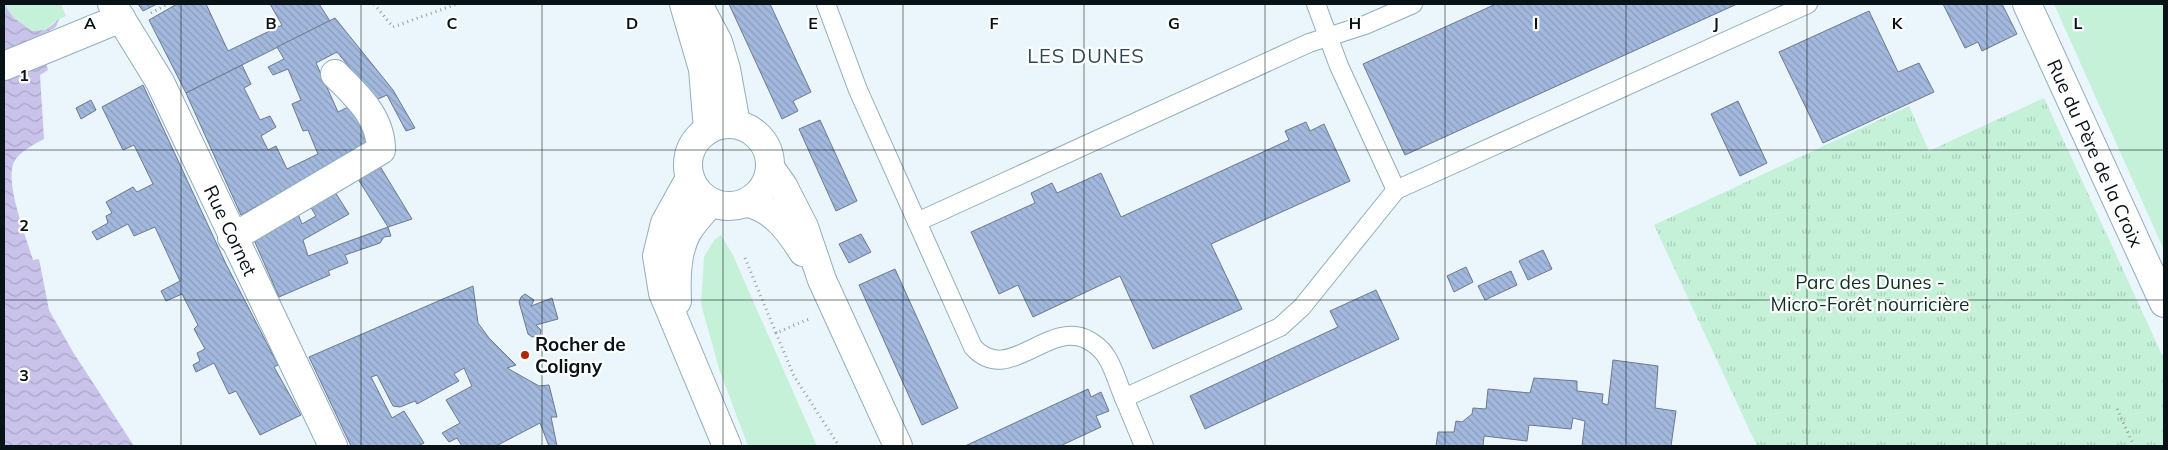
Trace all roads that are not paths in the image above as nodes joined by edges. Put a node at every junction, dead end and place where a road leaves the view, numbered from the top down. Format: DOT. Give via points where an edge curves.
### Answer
graph roads {
  1 [pos="684,4"];
  2 [pos="698,4"];
  3 [pos="1316,4"];
  4 [pos="1413,4"];
  5 [pos="1808,4"];
  6 [pos="2026,4"];
  7 [pos="832,6"];
  8 [pos="117,11"];
  9 [pos="1328,36"];
  10 [pos="4,66"];
  11 [pos="335,74"];
  12 [pos="736,124"];
  13 [pos="708,130"];
  14 [pos="771,169"];
  15 [pos="690,178"];
  16 [pos="1396,190"];
  17 [pos="711,202"];
  18 [pos="748,203"];
  19 [pos="917,222"];
  20 [pos="232,238"];
  21 [pos="822,280"];
  22 [pos="2164,303"];
  23 [pos="678,333"];
  24 [pos="1124,398"];
  25 [pos="333,446"];
  26 [pos="727,446"];
  27 [pos="898,446"];
  28 [pos="1144,446"];
  1 -- 13 [label="street" via="703,68"];
  2 -- 12 [label="street" via="718,42"];
  3 -- 9 [label="lane"];
  4 -- 9 [label="lane" via="1365,25"];
  5 -- 16 [label="lane"];
  6 -- 22 [label="street, Rue du Père de la Croix"];
  7 -- 19 [label="lane" via="858,90"];
  8 -- 10 [label="street" via="76,36"];
  8 -- 20 [label="street, Rue Cornet" via="160,82"];
  9 -- 16 [label="lane"];
  9 -- 19 [label="lane"];
  11 -- 20 [label="street" via="367,106 381,137 381,150"];
  12 -- 13 [label="street"];
  12 -- 14 [label="street" via="753,132 766,145"];
  13 -- 15 [label="street" via="697,139 691,151 688,164"];
  14 -- 18 [label="street" via="767,183"];
  14 -- 21 [label="street" via="804,227"];
  15 -- 17 [label="street" via="694,188"];
  15 -- 23 [label="street" via="665,223 657,256 663,293"];
  16 -- 24 [label="lane" via="1302,307 1280,327"];
  17 -- 18 [label="street" via="728,206"];
  17 -- 23 [label="street" via="682,242 676,286"];
  18 -- 21 [label="street" via="761,206 790,231"];
  19 -- 24 [label="lane" via="972,347 978,353 986,358 1003,359 1056,338 1068,335 1081,337 1095,343 1106,355"];
  20 -- 25 [label="street, Rue Cornet"];
  21 -- 27 [label="street"];
  23 -- 26 [label="street"];
  24 -- 28 [label="lane"];
}
